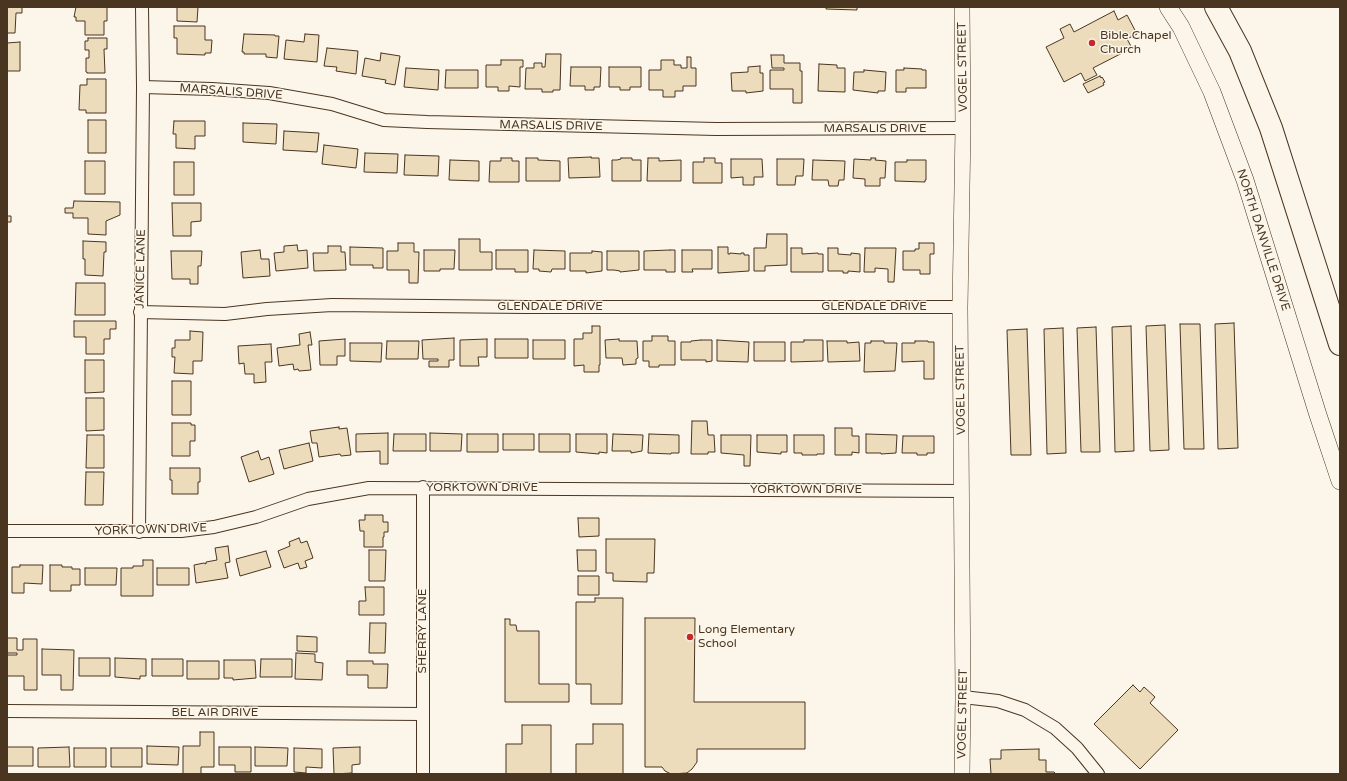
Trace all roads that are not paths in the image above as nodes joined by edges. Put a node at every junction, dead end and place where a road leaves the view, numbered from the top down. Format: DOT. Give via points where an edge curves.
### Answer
graph roads {
  1 [pos="142,7"];
  2 [pos="962,7"];
  3 [pos="1168,7"];
  4 [pos="1216,7"];
  5 [pos="143,87"];
  6 [pos="963,128"];
  7 [pos="960,307"];
  8 [pos="140,312"];
  9 [pos="1340,344"];
  10 [pos="1340,481"];
  11 [pos="423,487"];
  12 [pos="962,491"];
  13 [pos="7,531"];
  14 [pos="139,532"];
  15 [pos="963,697"];
  16 [pos="7,711"];
  17 [pos="422,714"];
  18 [pos="423,774"];
  19 [pos="962,774"];
  20 [pos="1098,774"];
  1 -- 5 [label="street, JANICE LANE"];
  2 -- 6 [label="street, VOGEL STREET"];
  3 -- 10 [label="main road, NORTH DANVILLE DRIVE" via="1181,27 1212,92 1245,180"];
  4 -- 9 [label="highway" via="1240,51 1271,128"];
  5 -- 6 [label="street, MARSALIS DRIVE" via="269,93 332,104 384,120 716,129"];
  5 -- 8 [label="street, JANICE LANE"];
  6 -- 7 [label="street, VOGEL STREET"];
  7 -- 8 [label="street, GLENDALE DRIVE" via="332,305 225,314"];
  7 -- 12 [label="street, VOGEL STREET"];
  8 -- 14 [label="street, JANICE LANE"];
  11 -- 12 [label="street, YORKTOWN DRIVE"];
  11 -- 14 [label="street, YORKTOWN DRIVE" via="369,488 308,499 214,528"];
  11 -- 17 [label="street, SHERRY LANE"];
  12 -- 15 [label="street, VOGEL STREET"];
  13 -- 14 [label="street, YORKTOWN DRIVE"];
  15 -- 19 [label="street, VOGEL STREET"];
  15 -- 20 [label="street" via="998,701 1025,710 1055,728 1077,748"];
  16 -- 17 [label="street, BEL AIR DRIVE"];
  17 -- 18 [label="street, SHERRY LANE"];
}
